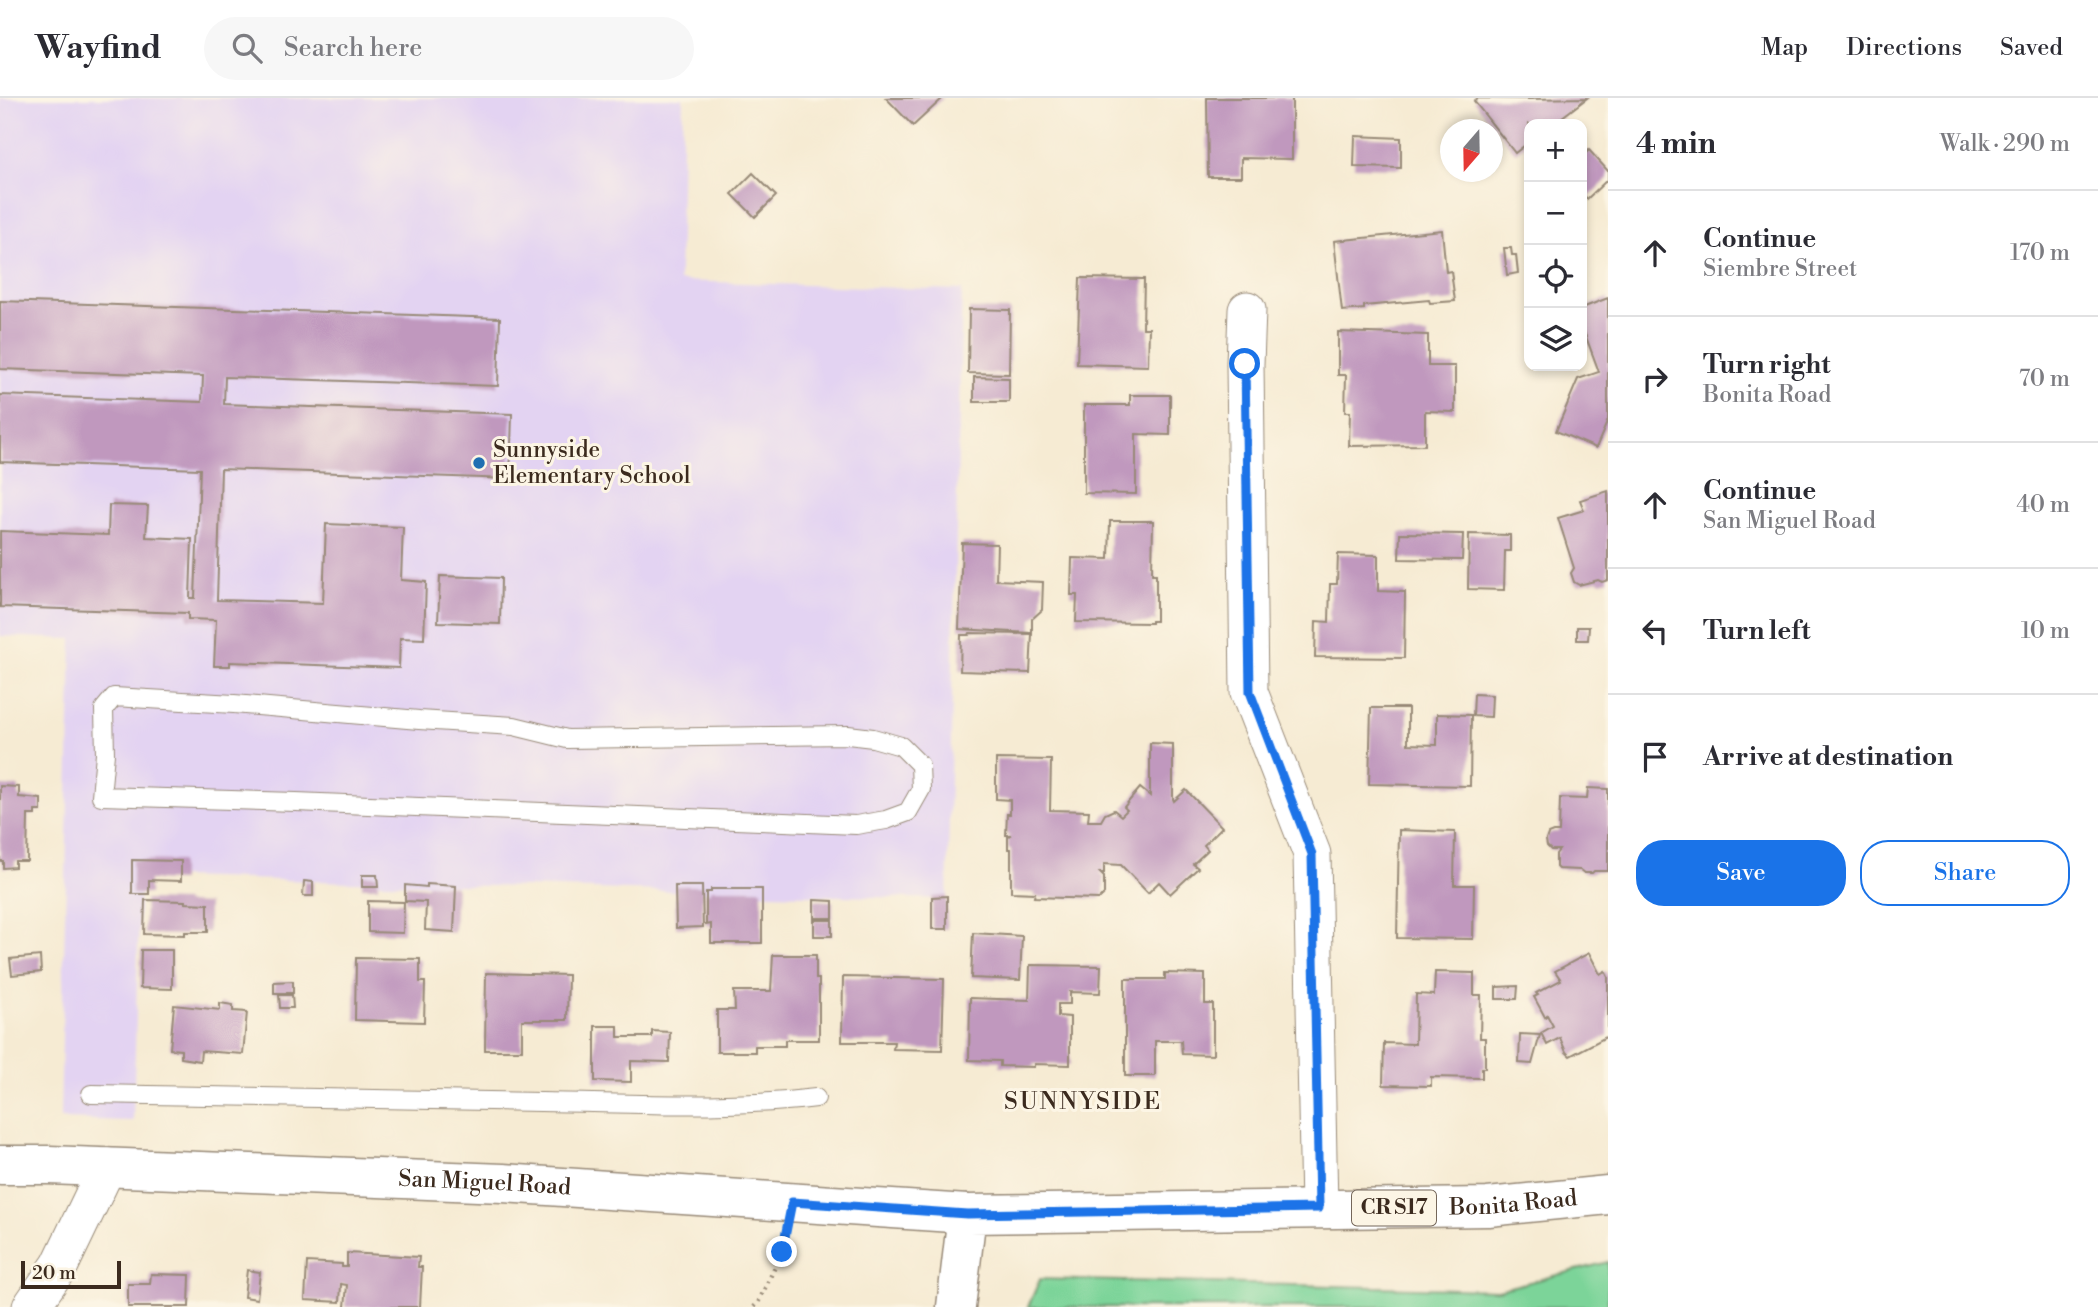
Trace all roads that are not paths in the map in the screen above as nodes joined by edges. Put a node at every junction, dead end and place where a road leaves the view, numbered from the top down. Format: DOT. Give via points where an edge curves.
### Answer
graph roads {
  1 [pos="1247,310"];
  2 [pos="101,796"];
  3 [pos="91,1094"];
  4 [pos="816,1098"];
  5 [pos="0,1165"];
  6 [pos="107,1167"];
  7 [pos="1608,1195"];
  8 [pos="1319,1208"];
  9 [pos="967,1214"];
  10 [pos="32,1307"];
  11 [pos="956,1307"];
  1 -- 8 [label="street" via="1250,692 1312,854"];
  2 -- 2 [label="lane" via="856,825 908,812 921,789 920,765 901,746 848,735 567,739 514,726 114,698 104,709"];
  3 -- 4 [label="lane" via="672,1103 774,1103"];
  5 -- 6 [label="street, San Miguel Road"];
  6 -- 9 [label="street, San Miguel Road" via="503,1183"];
  6 -- 10 [label="street" via="60,1265"];
  7 -- 8 [label="street, Bonita Road / CR S17" via="1489,1208"];
  8 -- 9 [label="street, Bonita Road / CR S17"];
  9 -- 11 [label="street"];
}
